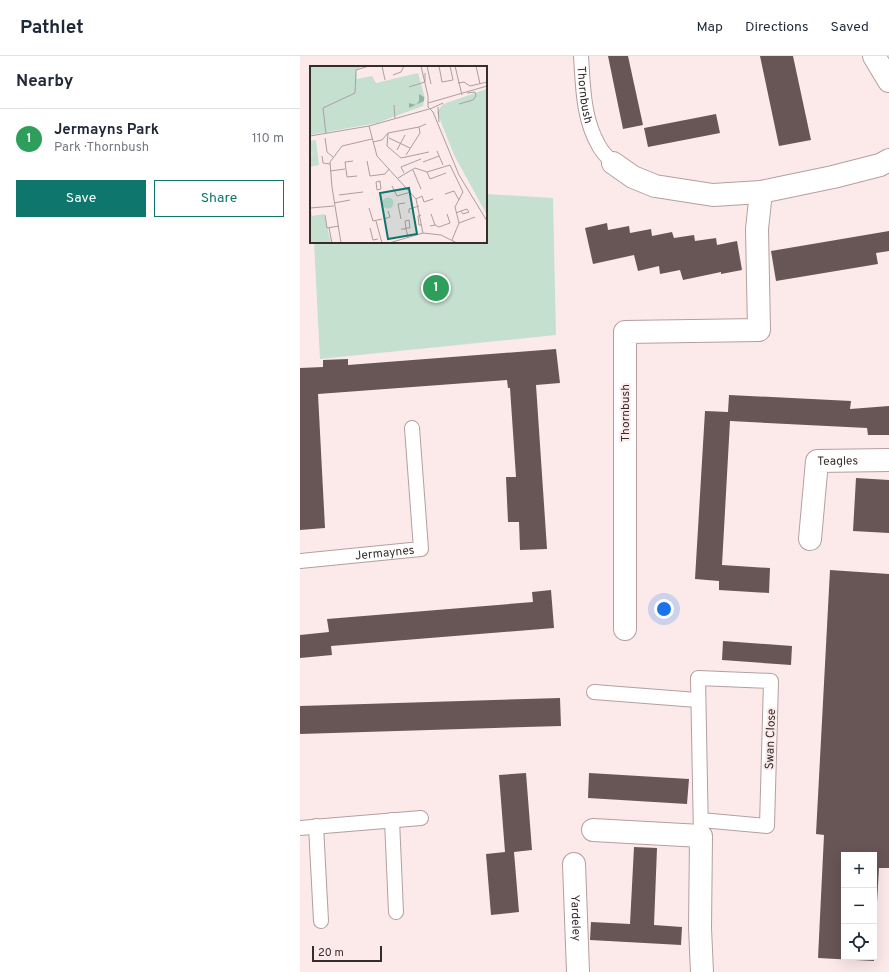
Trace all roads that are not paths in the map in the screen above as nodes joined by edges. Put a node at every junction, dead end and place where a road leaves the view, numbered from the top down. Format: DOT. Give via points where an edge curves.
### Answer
graph roads {
  1 [pos="581,56"];
  2 [pos="874,56"];
  3 [pos="889,81"];
  4 [pos="889,160"];
  5 [pos="613,163"];
  6 [pos="761,192"];
  7 [pos="412,428"];
  8 [pos="889,460"];
  9 [pos="810,539"];
  10 [pos="300,561"];
  11 [pos="625,629"];
  12 [pos="594,692"];
  13 [pos="697,700"];
  14 [pos="421,818"];
  15 [pos="392,820"];
  16 [pos="316,826"];
  17 [pos="300,828"];
  18 [pos="701,828"];
  19 [pos="593,830"];
  20 [pos="574,864"];
  21 [pos="396,912"];
  22 [pos="321,921"];
  23 [pos="578,972"];
  24 [pos="702,972"];
  1 -- 5 [label="lane, Thornbush" via="584,101 590,127 599,147"];
  2 -- 3 [label="street"];
  4 -- 6 [label="street, Thornbush" via="880,165 833,177"];
  5 -- 6 [label="street, Thornbush" via="633,177 656,186 713,195"];
  6 -- 11 [label="street, Thornbush" via="757,228 764,331 625,332"];
  7 -- 10 [label="lane, Jermaynes" via="420,549"];
  8 -- 9 [label="street, Teagles" via="817,462"];
  12 -- 13 [label="lane"];
  13 -- 18 [label="lane, Swan Close"];
  13 -- 18 [label="lane, Swan Close" via="698,678 771,681 767,826"];
  14 -- 15 [label="lane"];
  15 -- 16 [label="lane"];
  15 -- 21 [label="lane"];
  16 -- 17 [label="lane"];
  16 -- 22 [label="lane"];
  18 -- 19 [label="street, Swan Close"];
  18 -- 24 [label="street, Swan Close"];
  20 -- 23 [label="street, Yardeley"];
}
